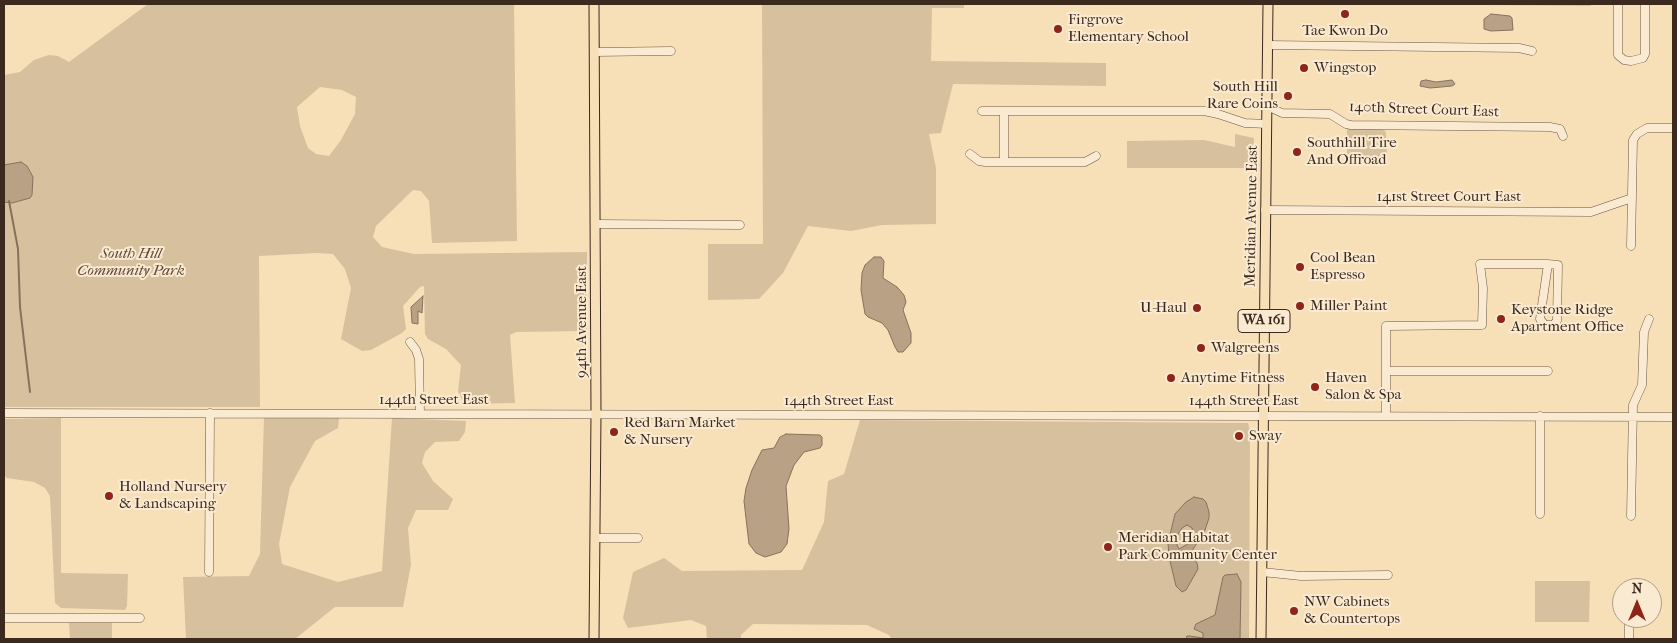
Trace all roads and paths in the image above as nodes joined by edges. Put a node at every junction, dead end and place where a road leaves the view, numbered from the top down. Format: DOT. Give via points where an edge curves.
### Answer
graph roads {
  1 [pos="594,4"];
  2 [pos="1268,4"];
  3 [pos="1618,4"];
  4 [pos="1645,4"];
  5 [pos="1268,45"];
  6 [pos="671,51"];
  7 [pos="595,52"];
  8 [pos="1532,52"];
  9 [pos="1267,106"];
  10 [pos="982,111"];
  11 [pos="1004,111"];
  12 [pos="1282,113"];
  13 [pos="1267,122"];
  14 [pos="1673,128"];
  15 [pos="1563,136"];
  16 [pos="970,154"];
  17 [pos="1096,156"];
  18 [pos="1004,162"];
  19 [pos="1632,198"];
  20 [pos="1265,210"];
  21 [pos="595,224"];
  22 [pos="740,225"];
  23 [pos="1631,246"];
  24 [pos="1548,264"];
  25 [pos="1649,319"];
  26 [pos="410,342"];
  27 [pos="1386,371"];
  28 [pos="1548,371"];
  29 [pos="210,413"];
  30 [pos="420,413"];
  31 [pos="4,414"];
  32 [pos="596,414"];
  33 [pos="1264,415"];
  34 [pos="1386,416"];
  35 [pos="1540,416"];
  36 [pos="1632,416"];
  37 [pos="1673,417"];
  38 [pos="1540,514"];
  39 [pos="1631,516"];
  40 [pos="595,538"];
  41 [pos="638,538"];
  42 [pos="209,572"];
  43 [pos="1262,572"];
  44 [pos="1388,575"];
  45 [pos="4,618"];
  46 [pos="140,618"];
  47 [pos="594,639"];
  48 [pos="1261,639"];
  1 -- 7 [label="main road, 94th Avenue East"];
  2 -- 5 [label="main road, Meridian Avenue East / WA 161"];
  3 -- 4 [label="street" via="1618,55 1631,62 1645,54"];
  5 -- 8 [label="street" via="1519,48"];
  5 -- 9 [label="main road, Meridian Avenue East / WA 161"];
  6 -- 7 [label="street"];
  7 -- 21 [label="main road, 94th Avenue East"];
  9 -- 12 [label="street, 140th Street Court East"];
  9 -- 13 [label="main road, Meridian Avenue East / WA 161"];
  10 -- 11 [label="street, 140th Street Court East"];
  11 -- 13 [label="street, 140th Street Court East" via="1204,111 1245,123"];
  11 -- 18 [label="street"];
  12 -- 13 [label="street, 140th Street Court East"];
  12 -- 15 [label="street, 140th Street Court East" via="1330,114 1350,125 1550,127 1560,129"];
  13 -- 20 [label="main road, Meridian Avenue East / WA 161"];
  14 -- 19 [label="street" via="1647,128 1638,133 1632,143"];
  16 -- 18 [label="street" via="979,161"];
  17 -- 18 [label="street" via="1085,162"];
  19 -- 20 [label="street, 141st Street Court East" via="1591,212"];
  19 -- 23 [label="street"];
  20 -- 33 [label="main road, Meridian Avenue East / WA 161"];
  21 -- 22 [label="street"];
  21 -- 32 [label="main road, 94th Avenue East"];
  24 -- 24 [label="street" via="1558,265 1557,322 1549,326 1540,319"];
  24 -- 27 [label="street" via="1480,264 1482,325 1386,326"];
  25 -- 36 [label="street" via="1644,332 1642,385"];
  26 -- 30 [label="street" via="419,359"];
  27 -- 28 [label="street"];
  27 -- 34 [label="street"];
  29 -- 30 [label="street, 144th Street East"];
  29 -- 31 [label="street, 144th Street East"];
  29 -- 42 [label="street"];
  30 -- 32 [label="street, 144th Street East"];
  32 -- 33 [label="street, 144th Street East"];
  32 -- 40 [label="main road, 94th Avenue East"];
  33 -- 34 [label="street, 144th Street East"];
  33 -- 43 [label="main road, Meridian Avenue East / WA 161"];
  34 -- 35 [label="street, 144th Street East"];
  35 -- 36 [label="street, 144th Street East"];
  35 -- 38 [label="street"];
  36 -- 37 [label="street, 144th Street East"];
  36 -- 39 [label="street"];
  40 -- 41 [label="street"];
  40 -- 47 [label="main road, 94th Avenue East"];
  43 -- 44 [label="street" via="1310,576"];
  43 -- 48 [label="main road, Meridian Avenue East / WA 161"];
  45 -- 46 [label="street"];
}
